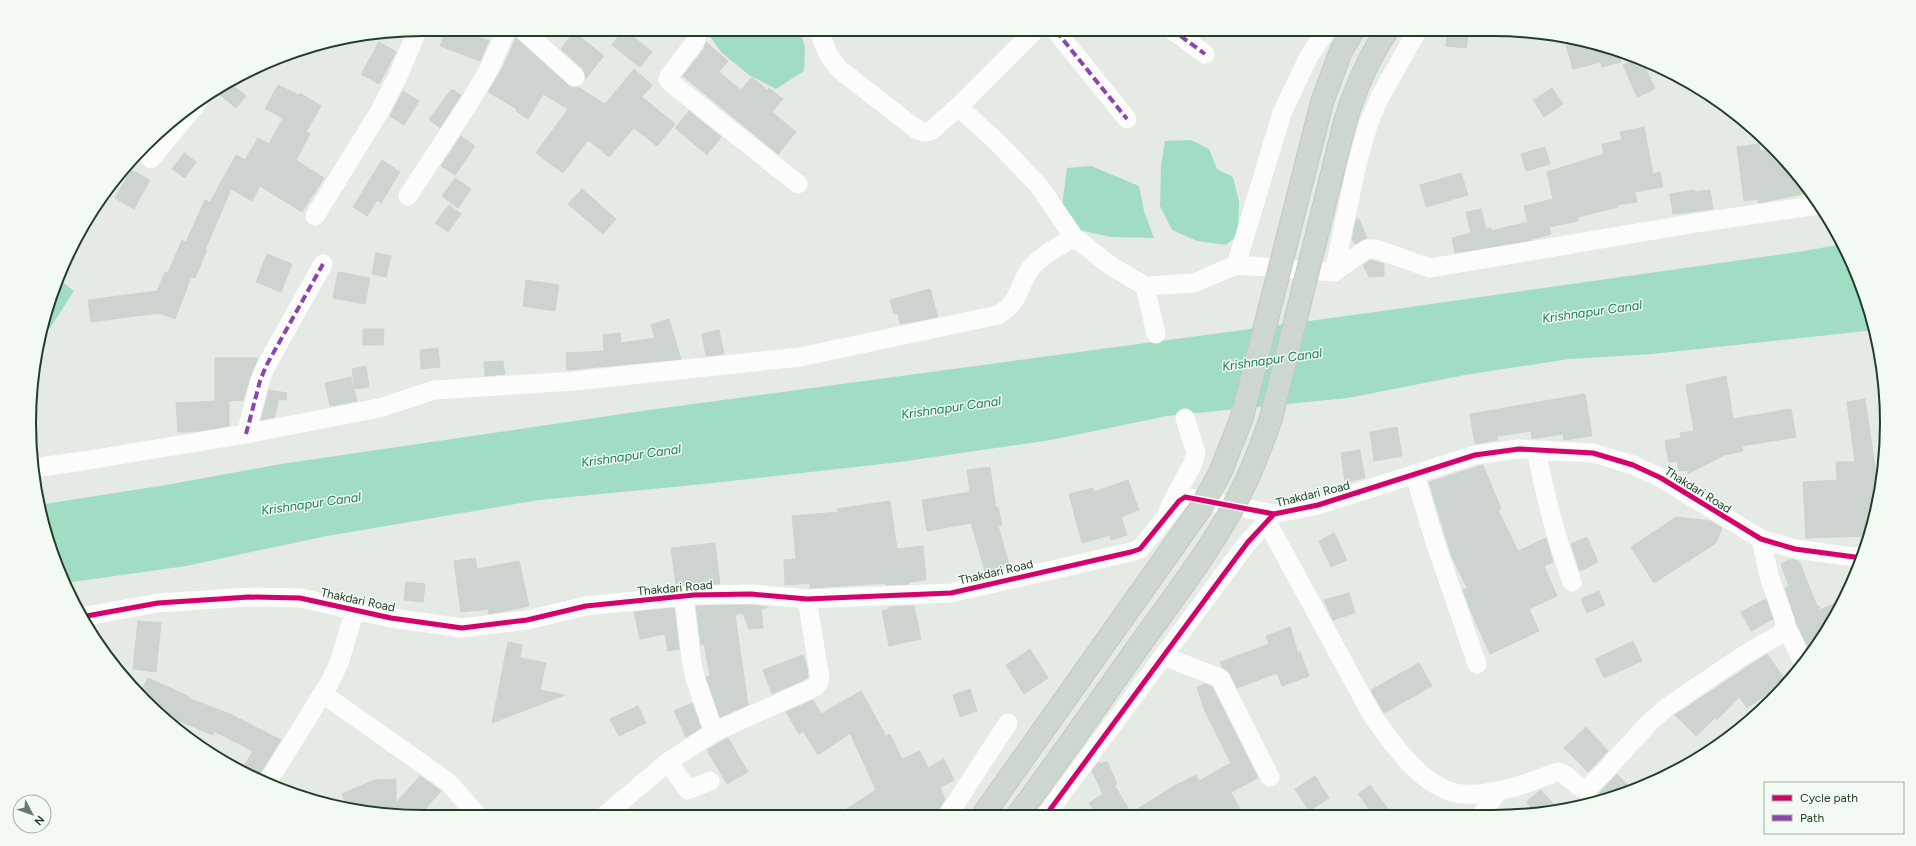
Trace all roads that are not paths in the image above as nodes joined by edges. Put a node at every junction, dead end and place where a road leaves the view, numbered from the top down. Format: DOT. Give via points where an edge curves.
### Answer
graph roads {
  1 [pos="415,36"];
  2 [pos="504,36"];
  3 [pos="530,36"];
  4 [pos="697,36"];
  5 [pos="821,36"];
  6 [pos="1029,36"];
  7 [pos="1061,36"];
  8 [pos="1181,36"];
  9 [pos="1322,36"];
  10 [pos="1350,36"];
  11 [pos="1384,36"];
  12 [pos="1414,36"];
  13 [pos="1205,54"];
  14 [pos="575,77"];
  15 [pos="961,104"];
  16 [pos="185,117"];
  17 [pos="1127,119"];
  18 [pos="151,159"];
  19 [pos="798,184"];
  20 [pos="408,196"];
  21 [pos="1813,206"];
  22 [pos="315,216"];
  23 [pos="1074,237"];
  24 [pos="322,264"];
  25 [pos="1236,265"];
  26 [pos="1334,272"];
  27 [pos="1145,286"];
  28 [pos="1156,334"];
  29 [pos="1184,418"];
  30 [pos="246,434"];
  31 [pos="1536,450"];
  32 [pos="38,467"];
  33 [pos="1415,475"];
  34 [pos="1271,518"];
  35 [pos="1160,525"];
  36 [pos="1761,539"];
  37 [pos="1854,562"];
  38 [pos="1572,582"];
  39 [pos="684,596"];
  40 [pos="807,599"];
  41 [pos="355,610"];
  42 [pos="88,616"];
  43 [pos="1786,625"];
  44 [pos="1163,656"];
  45 [pos="1801,658"];
  46 [pos="1477,664"];
  47 [pos="323,694"];
  48 [pos="1008,723"];
  49 [pos="714,732"];
  50 [pos="668,762"];
  51 [pos="1270,777"];
  52 [pos="270,779"];
  53 [pos="710,781"];
  54 [pos="1498,791"];
  55 [pos="1587,795"];
  56 [pos="467,810"];
  57 [pos="611,810"];
  58 [pos="951,810"];
  59 [pos="987,810"];
  60 [pos="1022,810"];
  61 [pos="1050,810"];
  62 [pos="1485,810"];
  1 -- 22 [label="street" via="378,114"];
  2 -- 20 [label="street" via="488,71 469,103"];
  3 -- 14 [label="street"];
  4 -- 19 [label="street" via="669,76 670,82"];
  5 -- 15 [label="street" via="828,54 839,69 916,129 931,131"];
  6 -- 15 [label="street"];
  7 -- 17 [label="street"];
  8 -- 13 [label="street"];
  9 -- 25 [label="street" via="1309,56 1282,113"];
  10 -- 59 [label="main road, bridge" via="1341,51 1322,102 1242,417 1220,473 1200,509"];
  11 -- 60 [label="main road, bridge" via="1367,65 1347,115 1271,418 1240,494 1220,530 1192,571"];
  12 -- 26 [label="street" via="1369,122 1357,164"];
  15 -- 23 [label="street" via="964,112 1039,186"];
  16 -- 18 [label="street"];
  21 -- 26 [label="street" via="1430,268 1376,249 1367,249"];
  23 -- 27 [label="street" via="1111,266"];
  23 -- 30 [label="street" via="1035,264 1029,271 1018,297 1009,308 998,315 800,358 574,381 434,390 379,408"];
  24 -- 30 [label="street" via="266,366"];
  25 -- 26 [label="street"];
  25 -- 27 [label="street" via="1194,283"];
  27 -- 28 [label="street"];
  29 -- 35 [label="street" via="1196,452 1193,463"];
  30 -- 32 [label="street"];
  31 -- 33 [label="street, Thakdari Road" via="1519,449 1475,455"];
  31 -- 36 [label="street, Thakdari Road" via="1593,453 1633,465 1661,478"];
  31 -- 38 [label="street" via="1548,508"];
  33 -- 34 [label="street, Thakdari Road"];
  33 -- 46 [label="street"];
  34 -- 35 [label="street, Thakdari Road" via="1185,497 1178,501"];
  34 -- 44 [label="street" via="1238,555"];
  34 -- 54 [label="street" via="1372,715 1398,750 1427,780 1452,792 1468,794"];
  35 -- 40 [label="street, Thakdari Road" via="1144,545 1131,552 951,593"];
  36 -- 37 [label="street, Thakdari Road"];
  36 -- 43 [label="street" via="1769,576"];
  39 -- 40 [label="street, Thakdari Road" via="750,594"];
  39 -- 41 [label="street, Thakdari Road" via="586,606 527,620 462,628"];
  39 -- 49 [label="street" via="695,678"];
  40 -- 49 [label="street" via="820,678 818,683"];
  41 -- 42 [label="street, Thakdari Road" via="300,598 249,597 158,603"];
  41 -- 47 [label="street" via="339,663"];
  43 -- 45 [label="street"];
  43 -- 55 [label="street" via="1779,635 1744,655 1667,707 1590,787"];
  44 -- 51 [label="street" via="1220,678"];
  44 -- 61 [label="street"];
  47 -- 52 [label="street"];
  47 -- 56 [label="street" via="448,782"];
  48 -- 58 [label="street"];
  49 -- 50 [label="street"];
  50 -- 53 [label="street" via="688,790"];
  50 -- 57 [label="street"];
  54 -- 55 [label="street" via="1558,772 1564,773"];
  54 -- 62 [label="street"];
}
